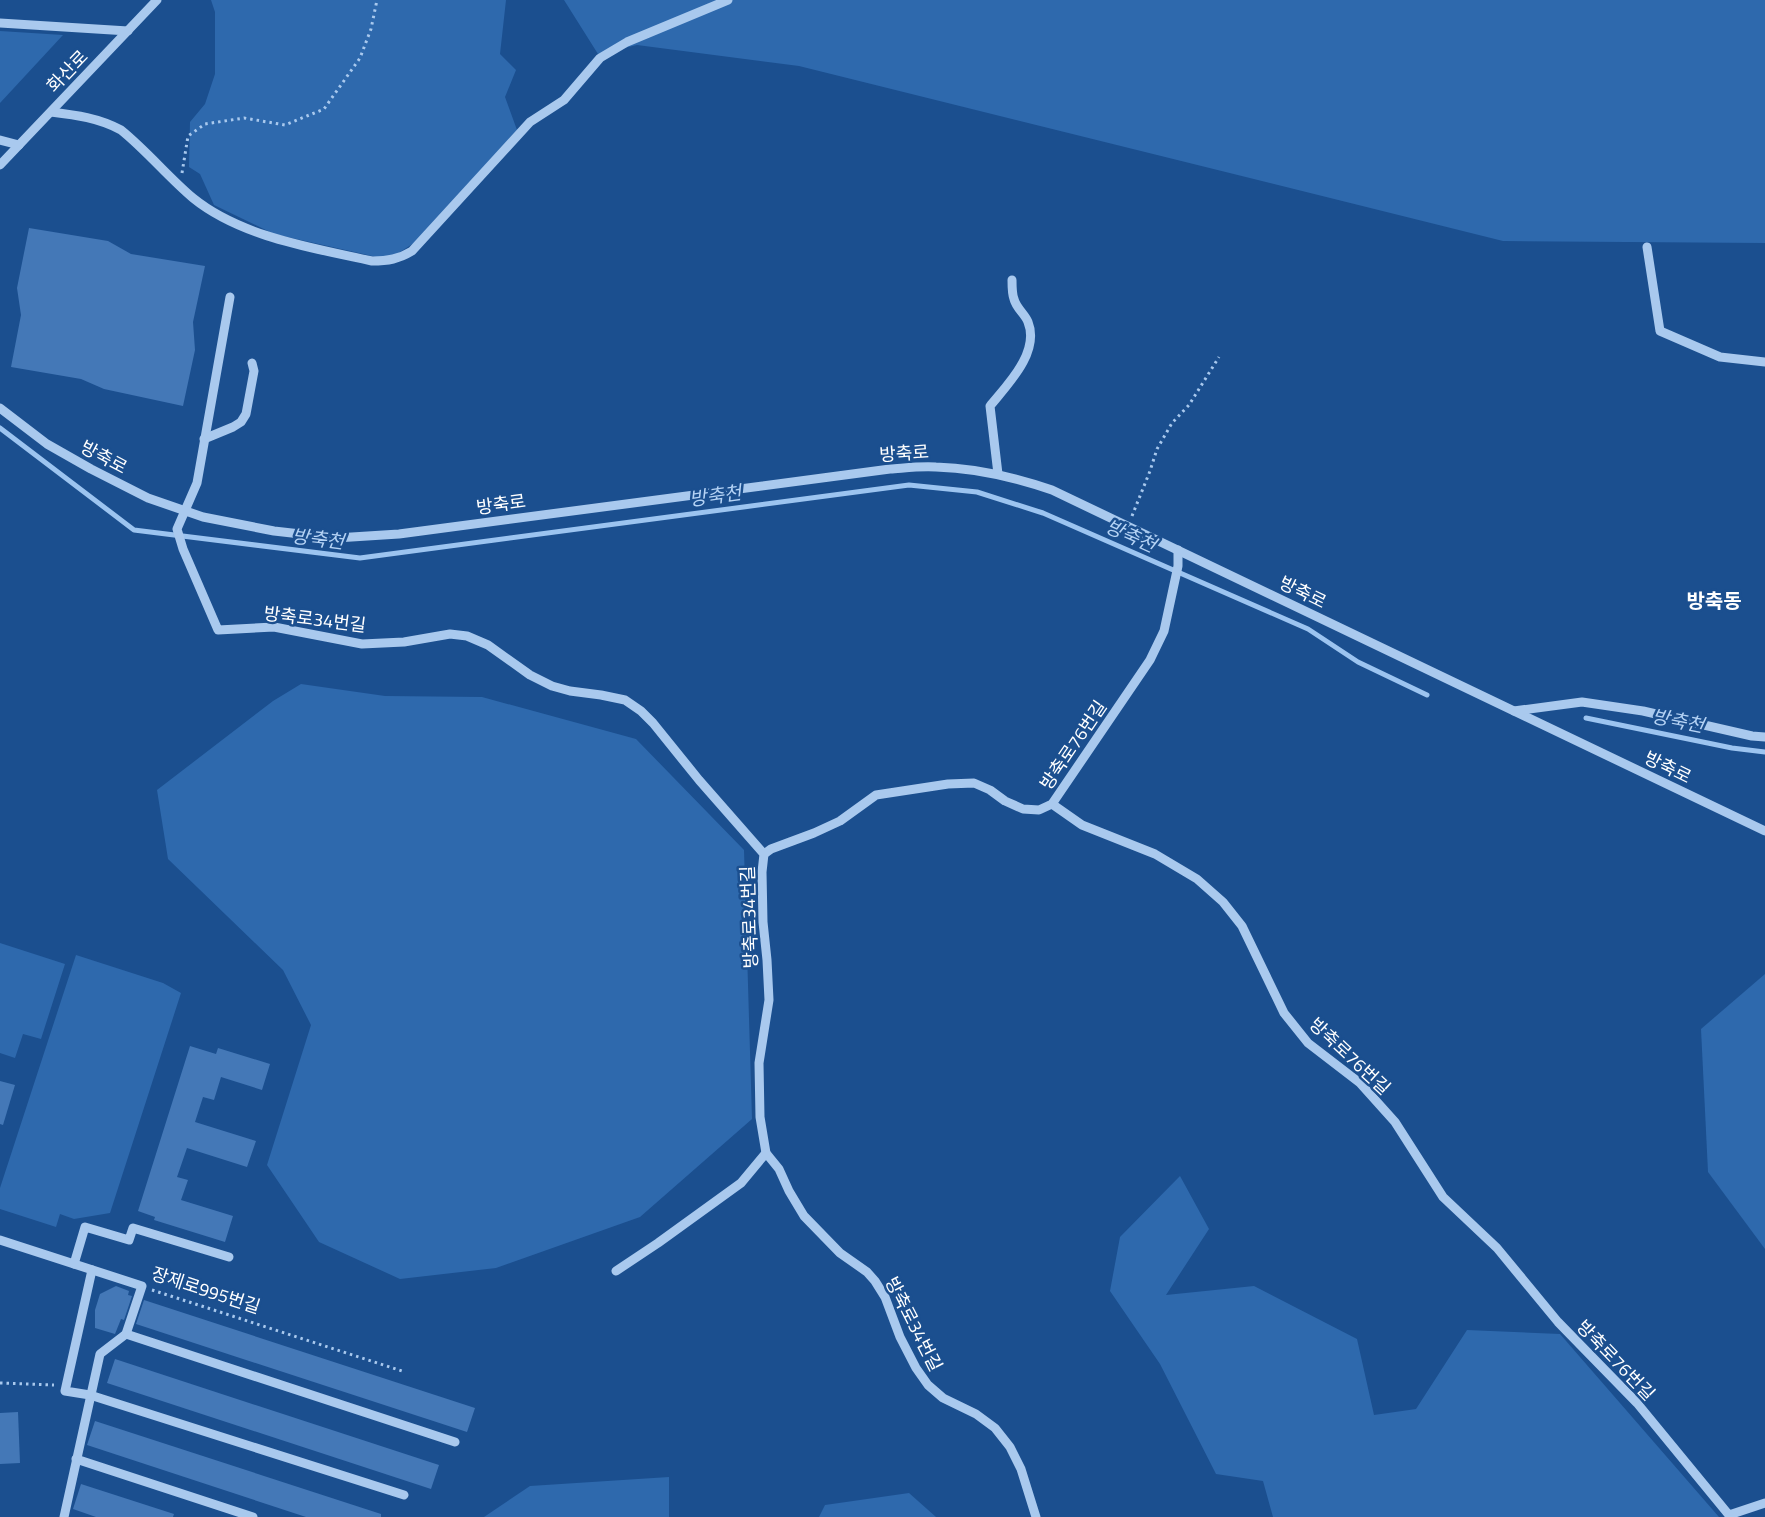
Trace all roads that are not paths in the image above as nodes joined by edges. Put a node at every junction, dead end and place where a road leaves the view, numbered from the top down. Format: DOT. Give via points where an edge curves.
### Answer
graph roads {
  1 [pos="158,0"];
  2 [pos="728,0"];
  3 [pos="0,22"];
  4 [pos="128,31"];
  5 [pos="51,112"];
  6 [pos="0,140"];
  7 [pos="19,145"];
  8 [pos="0,165"];
  9 [pos="1647,247"];
  10 [pos="1012,280"];
  11 [pos="230,297"];
  12 [pos="1765,362"];
  13 [pos="252,363"];
  14 [pos="0,408"];
  15 [pos="204,439"];
  16 [pos="998,474"];
  17 [pos="185,511"];
  18 [pos="1178,550"];
  19 [pos="1514,711"];
  20 [pos="1765,737"];
  21 [pos="1052,804"];
  22 [pos="1765,831"];
  23 [pos="764,854"];
  24 [pos="766,1153"];
  25 [pos="0,1240"];
  26 [pos="229,1257"];
  27 [pos="74,1264"];
  28 [pos="92,1270"];
  29 [pos="616,1271"];
  30 [pos="126,1334"];
  31 [pos="90,1395"];
  32 [pos="455,1442"];
  33 [pos="76,1459"];
  34 [pos="404,1495"];
  35 [pos="1765,1503"];
  36 [pos="64,1517"];
  37 [pos="253,1517"];
  38 [pos="1036,1517"];
  1 -- 4 [label="street, 화산로"];
  2 -- 5 [label="street" via="627,42 600,58 564,100 530,122 412,251 399,259 372,261 273,239 216,214 193,198 121,130 88,117"];
  3 -- 4 [label="street"];
  4 -- 5 [label="street, 화산로"];
  5 -- 7 [label="street, 화산로"];
  6 -- 7 [label="street"];
  7 -- 8 [label="street, 화산로"];
  9 -- 12 [label="street" via="1660,331 1720,357"];
  10 -- 16 [label="street" via="1014,300 1032,332 1022,363 990,406"];
  11 -- 15 [label="street, 방축로34번길"];
  13 -- 15 [label="street" via="254,371 246,414 241,422"];
  14 -- 17 [label="street, 방축로" via="47,444 91,470 148,498"];
  15 -- 17 [label="street, 방축로34번길" via="197,483"];
  16 -- 17 [label="street, 방축로" via="934,466 890,469 399,534 336,538 274,531"];
  16 -- 18 [label="street, 방축로" via="1052,490"];
  17 -- 23 [label="street, 방축로34번길" via="177,530 218,630 274,627 362,644 404,642 450,634 488,644 530,675 552,686 624,700 641,711"];
  18 -- 19 [label="street, 방축로"];
  18 -- 21 [label="street, 방축로76번길" via="1176,580 1164,631 1150,660"];
  19 -- 20 [label="street" via="1582,702 1643,711"];
  19 -- 22 [label="street, 방축로"];
  21 -- 23 [label="street" via="1039,810 1023,809 974,783 876,795 840,821"];
  21 -- 35 [label="street, 방축로76번길" via="1082,825 1155,854 1197,879 1223,902 1242,926 1284,1013 1308,1043 1360,1083 1389,1116 1443,1196 1497,1248 1558,1322 1637,1403 1728,1515"];
  23 -- 24 [label="street, 방축로34번길" via="763,922 769,1000 759,1063"];
  24 -- 29 [label="street" via="741,1183"];
  24 -- 38 [label="street, 방축로34번길" via="779,1169 804,1216 840,1253 875,1281 885,1297 900,1338 928,1385 995,1428 1010,1447 1021,1469"];
  25 -- 27 [label="street, 장제로995번길"];
  26 -- 27 [label="street" via="133,1228 129,1240 85,1226"];
  27 -- 28 [label="street, 장제로995번길"];
  28 -- 30 [label="street, 장제로995번길" via="142,1286"];
  28 -- 31 [label="street" via="65,1391"];
  30 -- 31 [label="street" via="100,1354"];
  30 -- 32 [label="street"];
  31 -- 33 [label="street"];
  31 -- 34 [label="street"];
  33 -- 36 [label="street"];
  33 -- 37 [label="street"];
}
